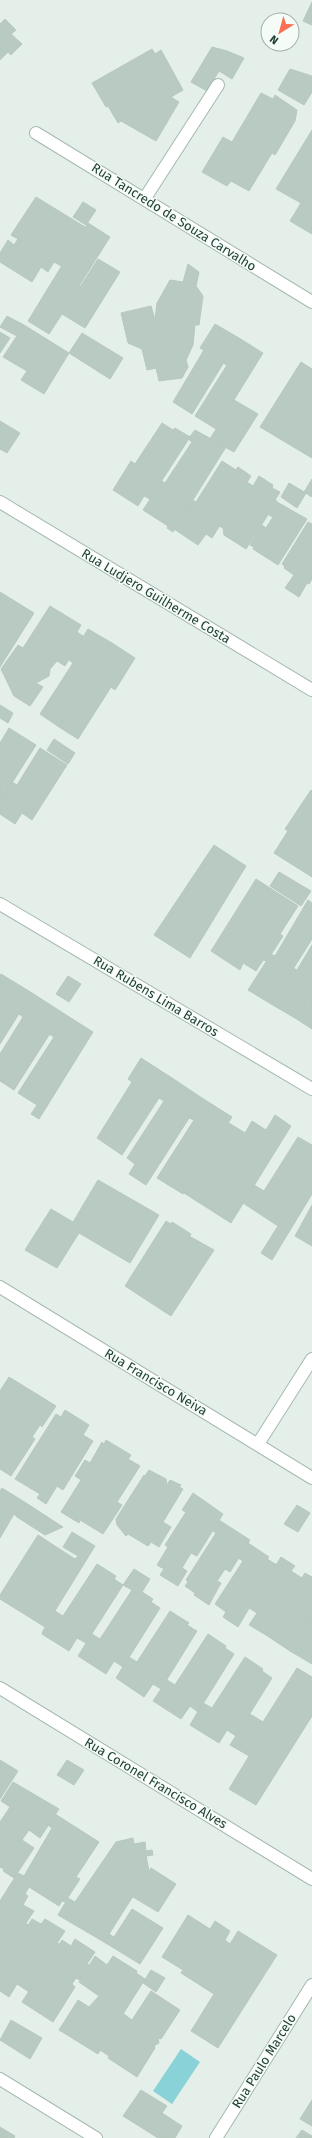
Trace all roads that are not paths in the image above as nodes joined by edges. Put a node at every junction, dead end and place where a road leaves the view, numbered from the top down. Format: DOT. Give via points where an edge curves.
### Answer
graph roads {
  1 [pos="218,85"];
  2 [pos="36,133"];
  3 [pos="145,198"];
  4 [pos="312,302"];
  5 [pos="0,502"];
  6 [pos="312,690"];
  7 [pos="0,904"];
  8 [pos="312,1089"];
  9 [pos="0,1287"];
  10 [pos="312,1359"];
  11 [pos="258,1444"];
  12 [pos="312,1478"];
  13 [pos="0,1688"];
  14 [pos="312,1879"];
  15 [pos="312,1985"];
  16 [pos="0,2079"];
  17 [pos="96,2138"];
  18 [pos="216,2138"];
  1 -- 3 [label="street"];
  2 -- 3 [label="street, Rua Tancredo de Souza Carvalho"];
  3 -- 4 [label="street, Rua Tancredo de Souza Carvalho"];
  5 -- 6 [label="street, Rua Ludjero Guilherme Costa"];
  7 -- 8 [label="street, Rua Rubens Lima Barros"];
  9 -- 11 [label="street, Rua Francisco Neiva"];
  10 -- 11 [label="street"];
  11 -- 12 [label="street, Rua Francisco Neiva"];
  13 -- 14 [label="street, Rua Coronel Francisco Alves"];
  15 -- 18 [label="street, Rua Paulo Marcelo"];
  16 -- 17 [label="street"];
}
